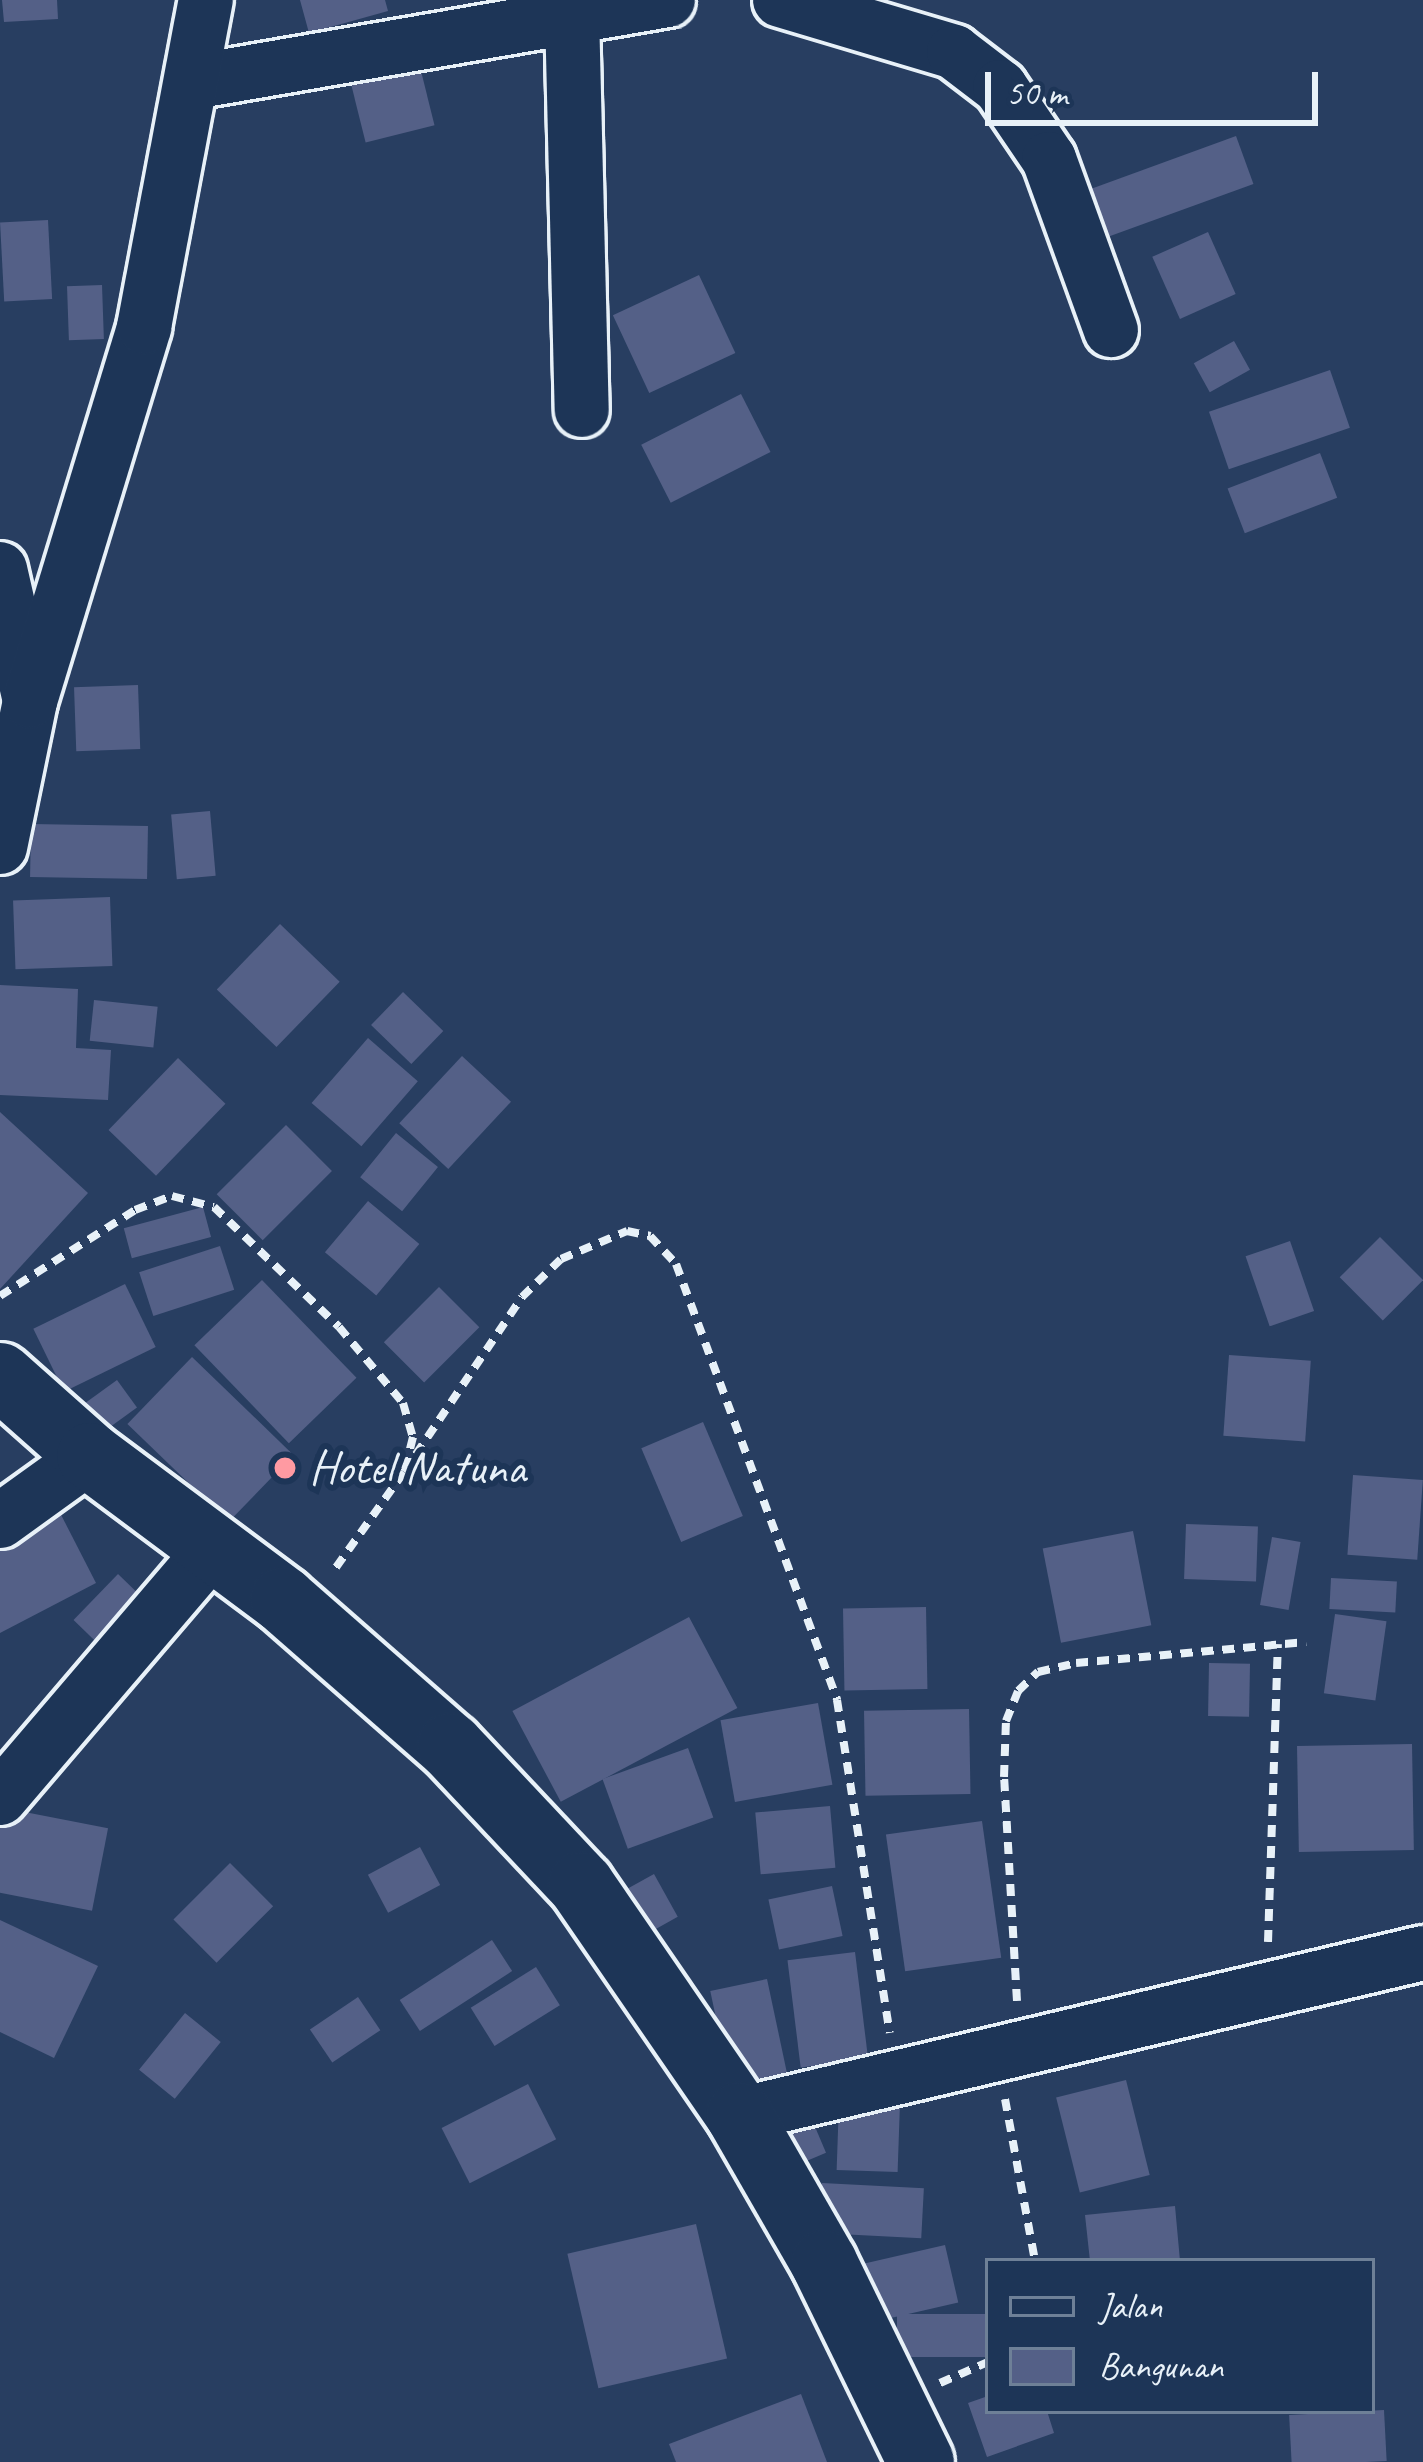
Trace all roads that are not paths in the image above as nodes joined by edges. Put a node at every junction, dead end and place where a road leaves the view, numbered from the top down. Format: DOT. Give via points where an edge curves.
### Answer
graph roads {
  1 [pos="206,0"];
  2 [pos="668,0"];
  3 [pos="780,0"];
  4 [pos="572,13"];
  5 [pos="193,82"];
  6 [pos="1112,330"];
  7 [pos="582,410"];
  8 [pos="0,569"];
  9 [pos="29,701"];
  10 [pos="0,848"];
  11 [pos="0,1376"];
  12 [pos="90,1456"];
  13 [pos="0,1521"];
  14 [pos="214,1547"];
  15 [pos="0,1798"];
  16 [pos="1423,1953"];
  17 [pos="739,2115"];
  18 [pos="921,2462"];
  1 -- 5 [label="street"];
  2 -- 4 [label="street"];
  3 -- 6 [label="street" via="954,52 1000,87 1049,159"];
  4 -- 5 [label="street"];
  4 -- 7 [label="street"];
  5 -- 9 [label="street" via="144,327"];
  8 -- 9 [label="street"];
  9 -- 10 [label="street"];
  11 -- 12 [label="street"];
  12 -- 13 [label="street"];
  12 -- 14 [label="street"];
  14 -- 15 [label="street"];
  14 -- 17 [label="street" via="450,1746 581,1885"];
  16 -- 17 [label="street"];
  17 -- 18 [label="street" via="824,2263"];
}
